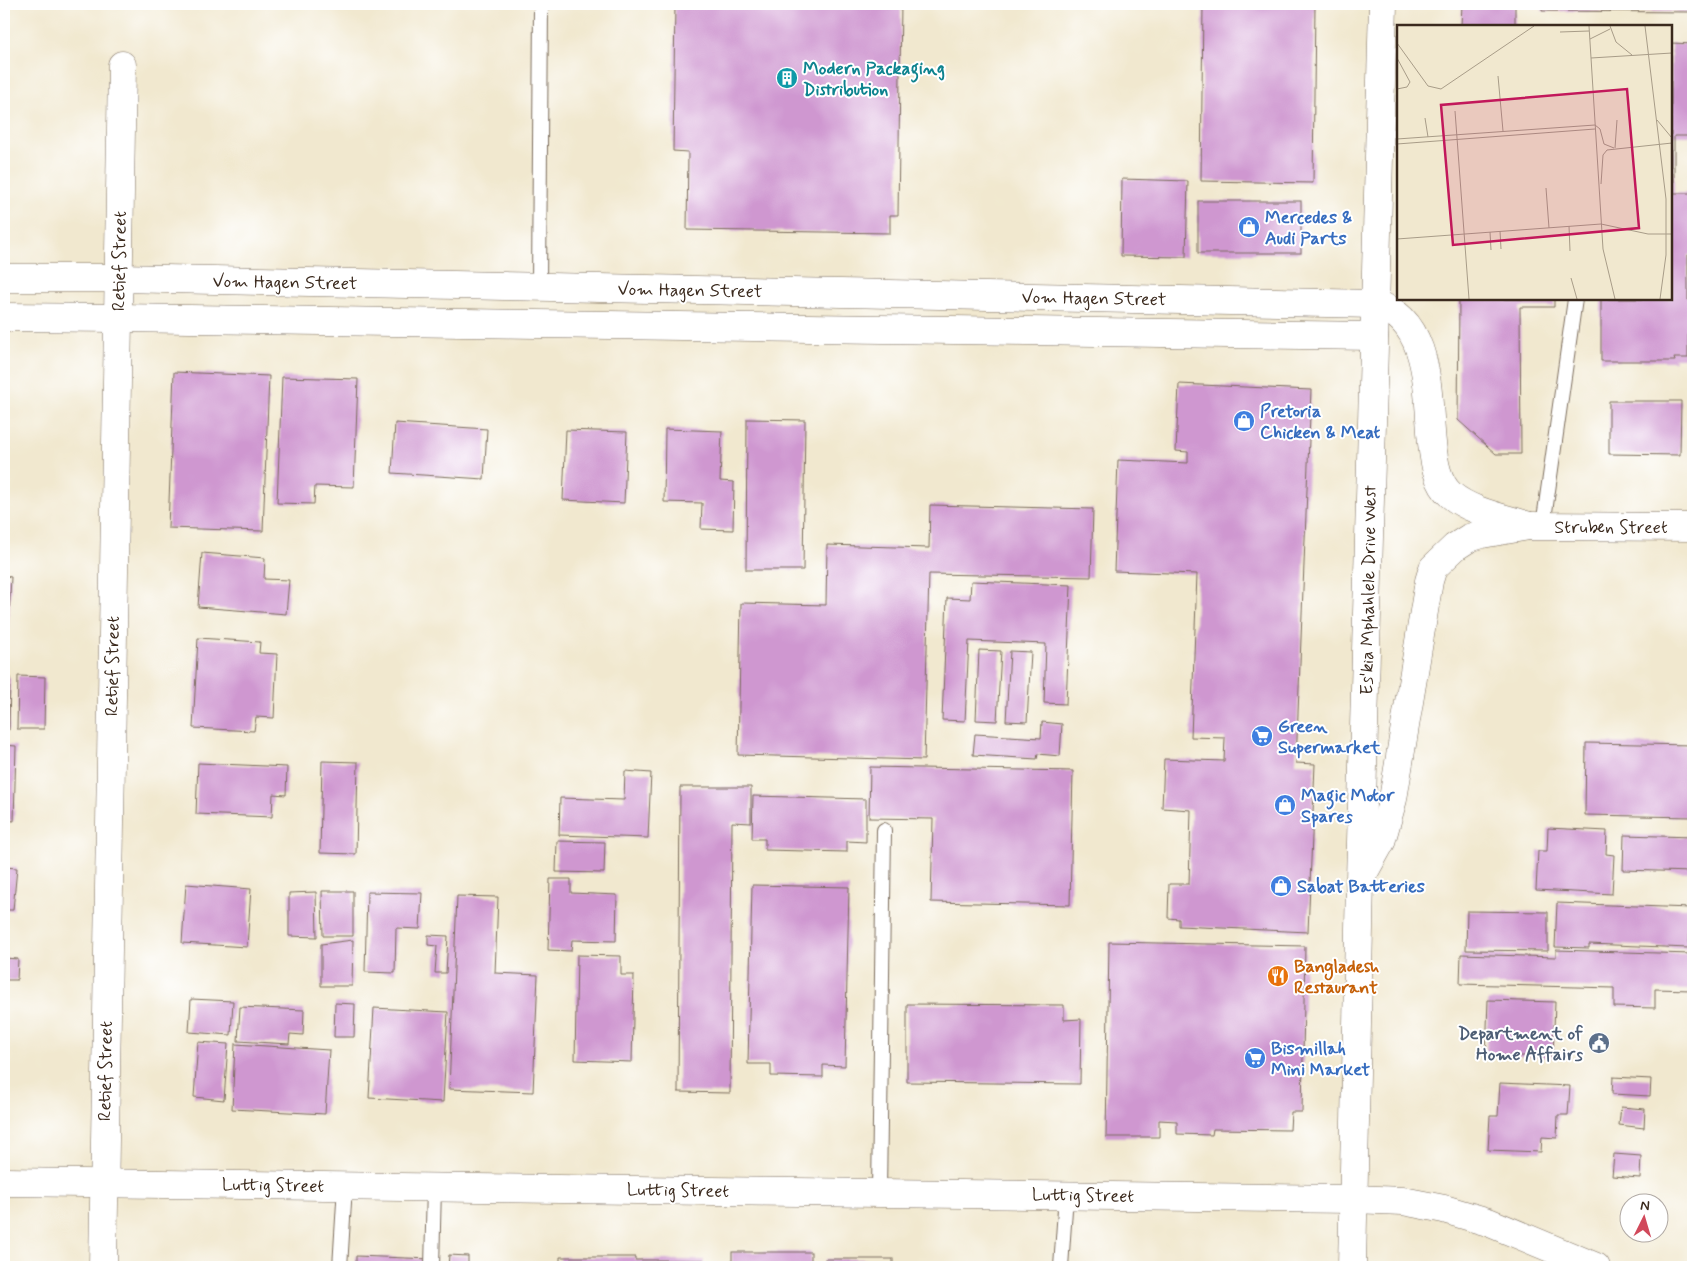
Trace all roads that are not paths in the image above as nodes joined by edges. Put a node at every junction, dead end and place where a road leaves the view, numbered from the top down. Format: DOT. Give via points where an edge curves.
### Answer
graph roads {
  1 [pos="541,4"];
  2 [pos="1383,4"];
  3 [pos="122,66"];
  4 [pos="4,278"];
  5 [pos="118,278"];
  6 [pos="539,287"];
  7 [pos="1575,300"];
  8 [pos="1375,304"];
  9 [pos="4,317"];
  10 [pos="118,318"];
  11 [pos="1374,336"];
  12 [pos="1536,526"];
  13 [pos="1693,527"];
  14 [pos="884,830"];
  15 [pos="1360,880"];
  16 [pos="4,1182"];
  17 [pos="103,1183"];
  18 [pos="345,1186"];
  19 [pos="434,1187"];
  20 [pos="879,1193"];
  21 [pos="1066,1195"];
  22 [pos="1353,1199"];
  23 [pos="103,1267"];
  24 [pos="340,1267"];
  25 [pos="432,1267"];
  26 [pos="1061,1267"];
  27 [pos="1352,1267"];
  28 [pos="1596,1267"];
  1 -- 6 [label="lane"];
  2 -- 8 [label="main road, Es'kia Mphahlele Drive West"];
  3 -- 5 [label="main road, Retief Street"];
  4 -- 5 [label="main road, Vom Hagen Street"];
  5 -- 6 [label="main road, Vom Hagen Street"];
  5 -- 10 [label="main road, Retief Street"];
  6 -- 8 [label="main road, Vom Hagen Street"];
  7 -- 12 [label="lane"];
  8 -- 11 [label="main road, Es'kia Mphahlele Drive West"];
  8 -- 12 [label="main road" via="1398,314 1416,338 1425,368 1434,462 1442,483 1464,505"];
  9 -- 10 [label="main road, Vom Hagen Street"];
  10 -- 11 [label="main road, Vom Hagen Street"];
  10 -- 17 [label="main road, Retief Street"];
  11 -- 15 [label="main road, Es'kia Mphahlele Drive West"];
  12 -- 13 [label="main road, Struben Street"];
  12 -- 15 [label="main road" via="1468,538 1433,568 1393,798 1381,842"];
  14 -- 20 [label="lane"];
  15 -- 22 [label="main road, Es'kia Mphahlele Drive West"];
  16 -- 17 [label="main road, Luttig Street"];
  17 -- 18 [label="main road, Luttig Street"];
  17 -- 23 [label="main road, Retief Street"];
  18 -- 19 [label="main road, Luttig Street"];
  18 -- 24 [label="lane"];
  19 -- 20 [label="main road, Luttig Street"];
  19 -- 25 [label="lane"];
  20 -- 21 [label="main road, Luttig Street"];
  21 -- 22 [label="main road, Luttig Street"];
  21 -- 26 [label="lane"];
  22 -- 27 [label="main road, Es'kia Mphahlele Drive West"];
  22 -- 28 [label="main road, Luttig Street" via="1404,1202 1444,1209 1488,1222"];
}
